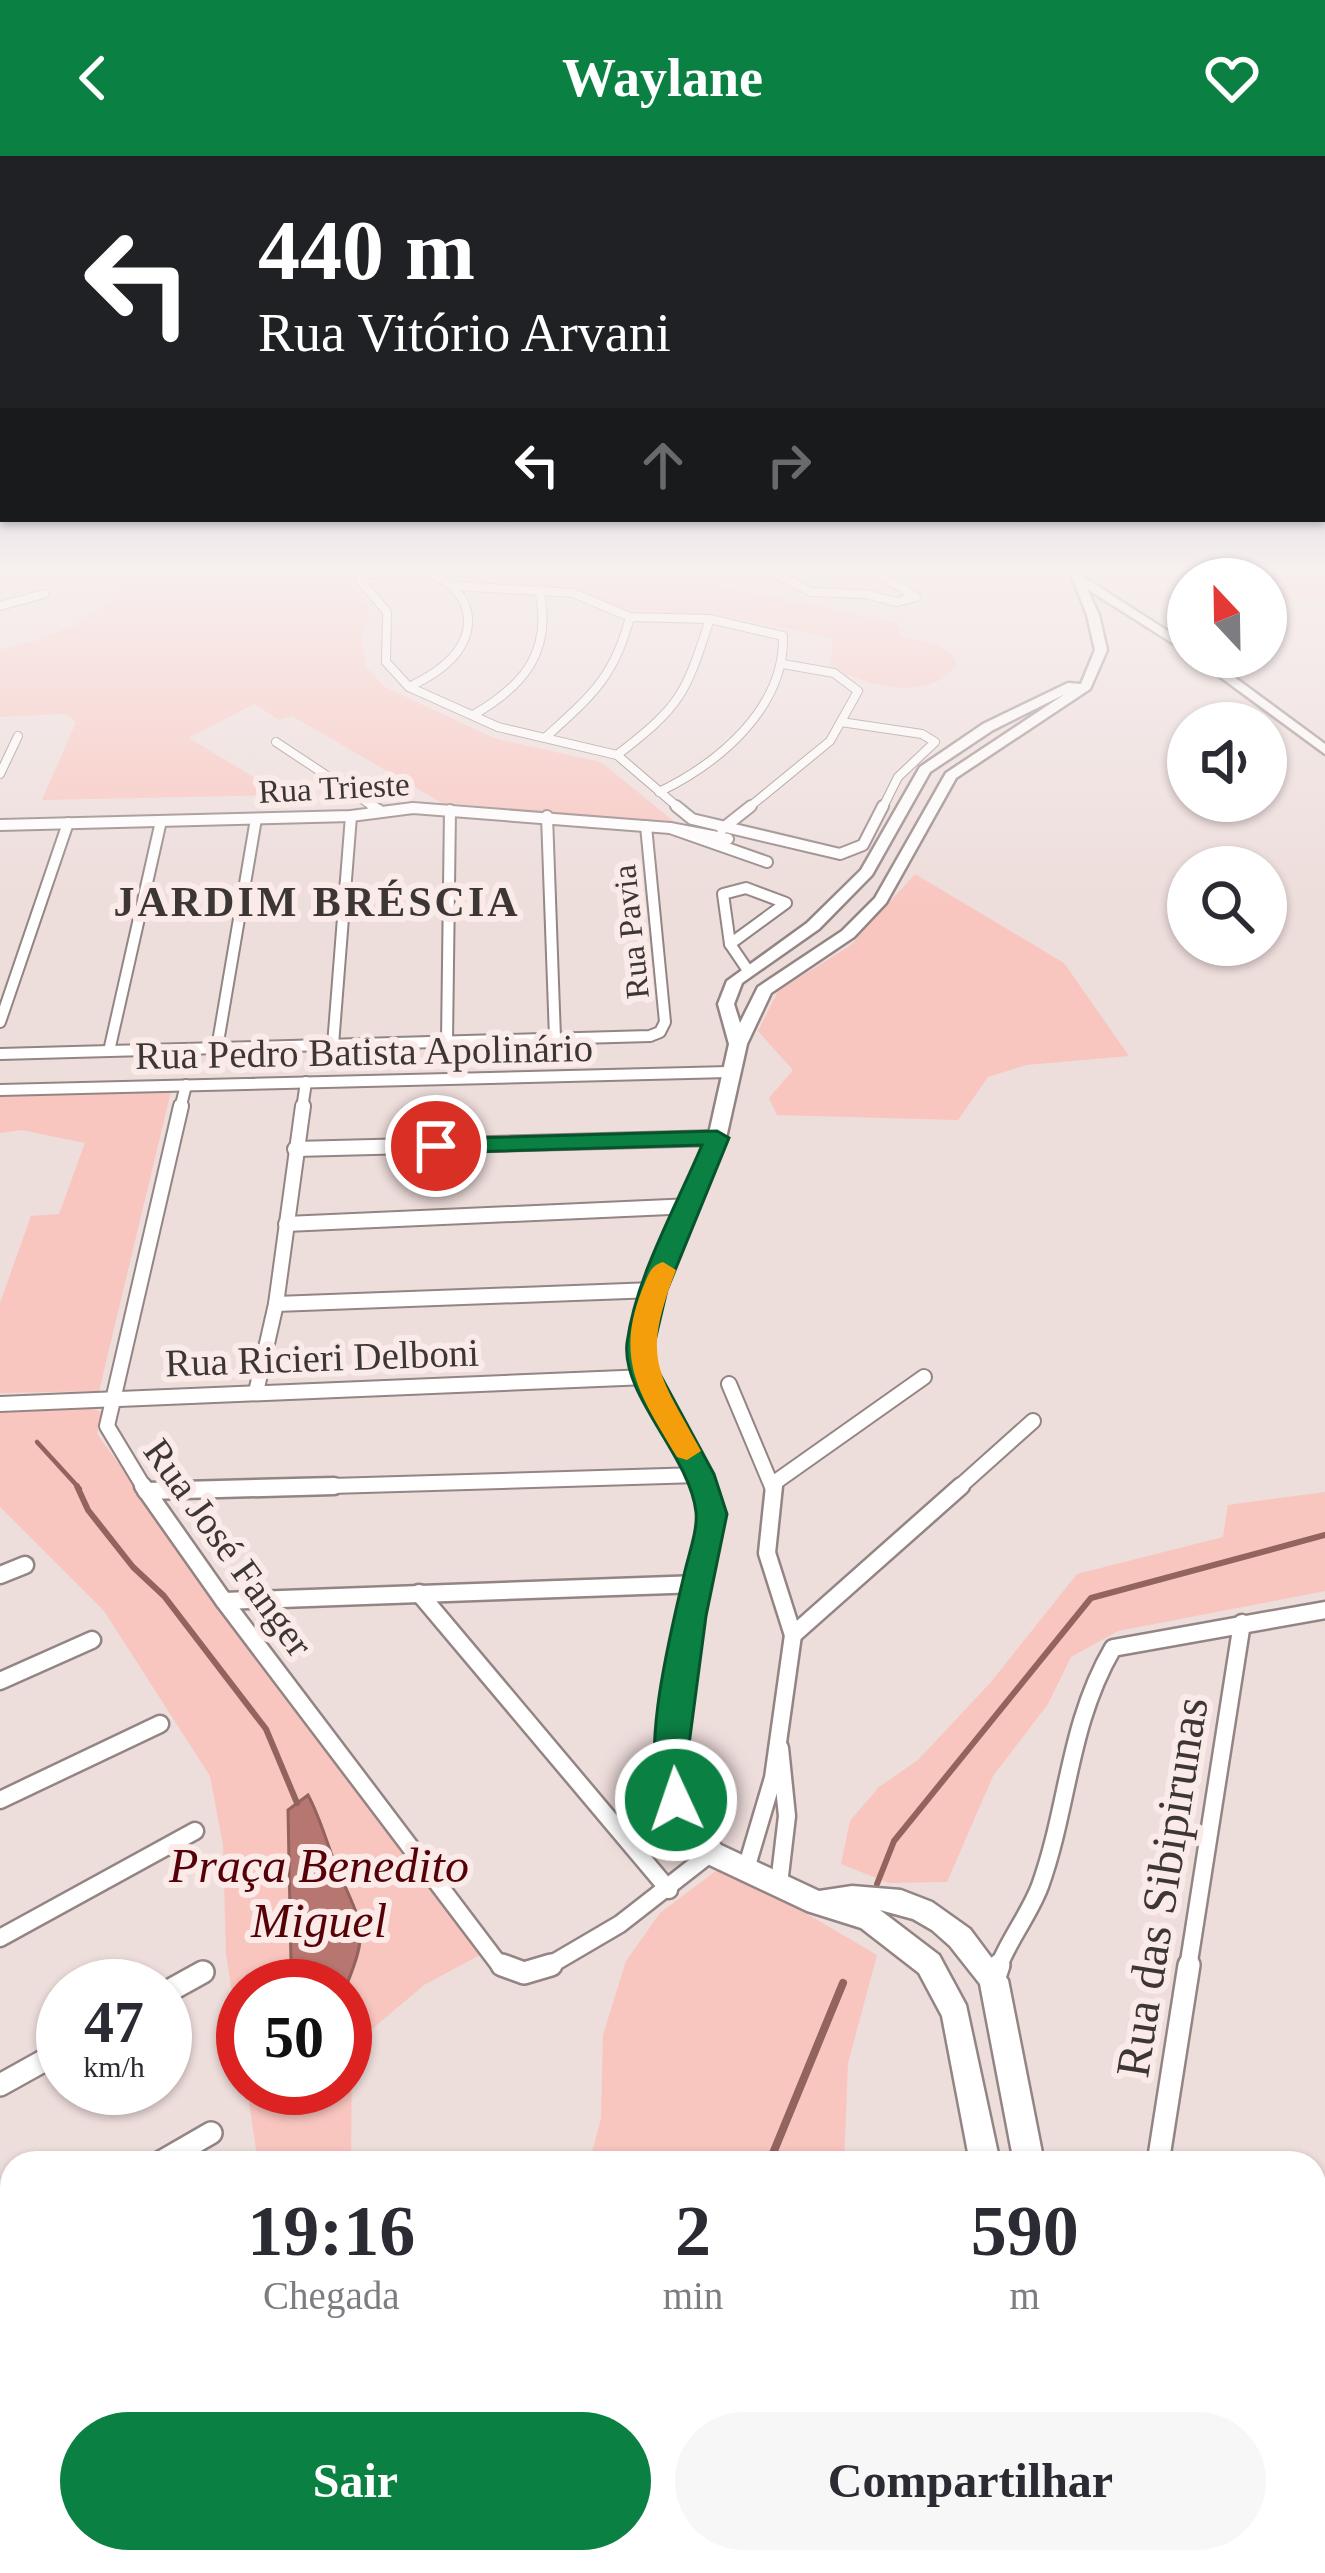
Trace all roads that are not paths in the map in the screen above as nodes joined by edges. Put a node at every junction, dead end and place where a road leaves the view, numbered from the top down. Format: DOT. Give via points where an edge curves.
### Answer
graph roads {
  1 [pos="404,682"];
  2 [pos="419,682"];
  3 [pos="516,682"];
  4 [pos="605,682"];
  5 [pos="690,682"];
  6 [pos="774,682"];
  7 [pos="849,682"];
  8 [pos="1078,682"];
  9 [pos="1086,682"];
  10 [pos="1233,682"];
  11 [pos="409,687"];
  12 [pos="473,715"];
  13 [pos="841,722"];
  14 [pos="988,727"];
  15 [pos="18,736"];
  16 [pos="546,737"];
  17 [pos="276,742"];
  18 [pos="989,748"];
  19 [pos="953,749"];
  20 [pos="1325,750"];
  21 [pos="617,755"];
  22 [pos="971,760"];
  23 [pos="0,774"];
  24 [pos="659,792"];
  25 [pos="379,810"];
  26 [pos="450,810"];
  27 [pos="351,815"];
  28 [pos="548,816"];
  29 [pos="256,819"];
  30 [pos="160,821"];
  31 [pos="68,823"];
  32 [pos="0,825"];
  33 [pos="646,826"];
  34 [pos="670,829"];
  35 [pos="722,829"];
  36 [pos="779,851"];
  37 [pos="767,862"];
  38 [pos="867,872"];
  39 [pos="855,927"];
  40 [pos="755,928"];
  41 [pos="728,929"];
  42 [pos="797,939"];
  43 [pos="730,944"];
  44 [pos="798,965"];
  45 [pos="747,969"];
  46 [pos="0,1022"];
  47 [pos="555,1038"];
  48 [pos="447,1041"];
  49 [pos="738,1044"];
  50 [pos="332,1045"];
  51 [pos="217,1048"];
  52 [pos="109,1051"];
  53 [pos="0,1054"];
  54 [pos="729,1072"];
  55 [pos="306,1082"];
  56 [pos="186,1085"];
  57 [pos="0,1090"];
  58 [pos="717,1138"];
  59 [pos="296,1150"];
  60 [pos="692,1206"];
  61 [pos="286,1224"];
  62 [pos="654,1290"];
  63 [pos="276,1304"];
  64 [pos="647,1377"];
  65 [pos="924,1377"];
  66 [pos="729,1384"];
  67 [pos="256,1392"];
  68 [pos="114,1399"];
  69 [pos="0,1404"];
  70 [pos="1033,1421"];
  71 [pos="700,1474"];
  72 [pos="774,1483"];
  73 [pos="146,1491"];
  74 [pos="25,1565"];
  75 [pos="0,1575"];
  76 [pos="701,1584"];
  77 [pos="419,1593"];
  78 [pos="224,1601"];
  79 [pos="1325,1610"];
  80 [pos="1242,1623"];
  81 [pos="793,1635"];
  82 [pos="92,1640"];
  83 [pos="0,1681"];
  84 [pos="160,1724"];
  85 [pos="776,1731"];
  86 [pos="0,1800"];
  87 [pos="195,1831"];
  88 [pos="711,1853"];
  89 [pos="746,1869"];
  90 [pos="779,1884"];
  91 [pos="669,1890"];
  92 [pos="904,1901"];
  93 [pos="817,1903"];
  94 [pos="884,1926"];
  95 [pos="0,1938"];
  96 [pos="203,1972"];
  97 [pos="192,1978"];
  98 [pos="994,1980"];
  99 [pos="36,2065"];
  100 [pos="0,2085"];
  101 [pos="211,2132"];
  102 [pos="179,2151"];
  103 [pos="983,2151"];
  104 [pos="1027,2151"];
  105 [pos="1160,2151"];
  1 -- 11 [label="street"];
  2 -- 11 [label="street"];
  3 -- 12 [label="street"];
  4 -- 16 [label="street"];
  5 -- 21 [label="street"];
  6 -- 24 [label="street" via="721,753"];
  7 -- 13 [label="street" via="857,686 854,703"];
  8 -- 14 [label="main road"];
  9 -- 18 [label="main road"];
  10 -- 20 [label="main road"];
  11 -- 12 [label="street"];
  12 -- 16 [label="street"];
  13 -- 35 [label="street" via="802,768"];
  13 -- 35 [label="street" via="935,742 898,777 863,844 840,854"];
  14 -- 18 [label="main road" via="997,736"];
  14 -- 19 [label="main road"];
  15 -- 23 [label="street"];
  16 -- 21 [label="street"];
  17 -- 25 [label="street"];
  18 -- 22 [label="main road"];
  19 -- 22 [label="main road"];
  19 -- 38 [label="main road" via="914,785"];
  21 -- 24 [label="street"];
  22 -- 39 [label="main road" via="941,787 889,890"];
  24 -- 35 [label="street" via="692,819"];
  25 -- 26 [label="street, Rua Trieste"];
  25 -- 27 [label="street, Rua Trieste"];
  26 -- 28 [label="street, Rua Trieste"];
  26 -- 48 [label="street"];
  27 -- 29 [label="street, Rua Trieste"];
  27 -- 50 [label="street"];
  28 -- 33 [label="street, Rua Trieste"];
  28 -- 47 [label="street"];
  29 -- 30 [label="street, Rua Trieste"];
  29 -- 51 [label="street"];
  30 -- 31 [label="street, Rua Trieste"];
  30 -- 52 [label="street"];
  31 -- 32 [label="street, Rua Trieste"];
  31 -- 46 [label="street"];
  33 -- 34 [label="street, Rua Trieste"];
  33 -- 47 [label="street, Rua Pavia" via="665,1022 660,1032"];
  34 -- 36 [label="street, Rua Trieste"];
  34 -- 37 [label="street, Rua Trieste"];
  38 -- 39 [label="main road" via="881,880 855,912"];
  38 -- 42 [label="main road"];
  39 -- 44 [label="main road"];
  40 -- 41 [label="street"];
  40 -- 41 [label="street" via="786,903 736,888 723,894"];
  40 -- 43 [label="street"];
  41 -- 43 [label="street"];
  42 -- 44 [label="main road" via="783,960"];
  42 -- 45 [label="main road"];
  43 -- 45 [label="street"];
  44 -- 49 [label="main road" via="764,990"];
  45 -- 49 [label="main road" via="726,1004"];
  47 -- 48 [label="street"];
  48 -- 50 [label="street"];
  49 -- 54 [label="main road"];
  50 -- 51 [label="street"];
  51 -- 52 [label="street"];
  52 -- 53 [label="street"];
  54 -- 55 [label="street, Rua Pedro Batista Apolinário"];
  54 -- 58 [label="main road"];
  55 -- 56 [label="street, Rua Pedro Batista Apolinário"];
  55 -- 59 [label="street"];
  56 -- 57 [label="street, Rua Pedro Batista Apolinário"];
  56 -- 68 [label="street, Rua José Fanger"];
  58 -- 59 [label="street"];
  58 -- 60 [label="main road"];
  59 -- 61 [label="street"];
  60 -- 61 [label="street"];
  60 -- 62 [label="main road"];
  61 -- 63 [label="street"];
  62 -- 63 [label="street"];
  62 -- 64 [label="main road" via="640,1345"];
  63 -- 67 [label="street"];
  64 -- 67 [label="street, Rua Ricieri Delboni"];
  64 -- 71 [label="main road"];
  65 -- 72 [label="street"];
  66 -- 72 [label="street"];
  67 -- 68 [label="street, Rua Ricieri Delboni"];
  68 -- 69 [label="street, Rua Ricieri Delboni"];
  68 -- 73 [label="street, Rua José Fanger" via="107,1426"];
  70 -- 81 [label="street"];
  71 -- 73 [label="street"];
  71 -- 76 [label="main road" via="712,1514"];
  72 -- 81 [label="street" via="767,1553"];
  73 -- 78 [label="street, Rua José Fanger"];
  74 -- 75 [label="street"];
  76 -- 77 [label="street"];
  76 -- 88 [label="main road" via="671,1773 684,1821"];
  77 -- 78 [label="street"];
  77 -- 91 [label="street"];
  78 -- 91 [label="street, Rua José Fanger" via="498,1963 520,1974 542,1970"];
  79 -- 80 [label="street"];
  80 -- 98 [label="street" via="1113,1648 1088,1689 1039,1889"];
  80 -- 105 [label="street, Rua das Sibipirunas"];
  81 -- 85 [label="street"];
  82 -- 83 [label="street"];
  84 -- 86 [label="street"];
  85 -- 89 [label="street" via="773,1778"];
  85 -- 90 [label="street" via="787,1779"];
  87 -- 95 [label="street"];
  88 -- 89 [label="main road"];
  88 -- 91 [label="street"];
  89 -- 90 [label="main road"];
  90 -- 93 [label="main road"];
  92 -- 93 [label="main road" via="862,1894"];
  92 -- 94 [label="main road" via="888,1909"];
  92 -- 98 [label="main road" via="938,1917"];
  93 -- 94 [label="main road"];
  94 -- 103 [label="main road" via="943,1982"];
  96 -- 97 [label="street"];
  98 -- 104 [label="main road"];
  99 -- 100 [label="street"];
  101 -- 102 [label="street"];
}
